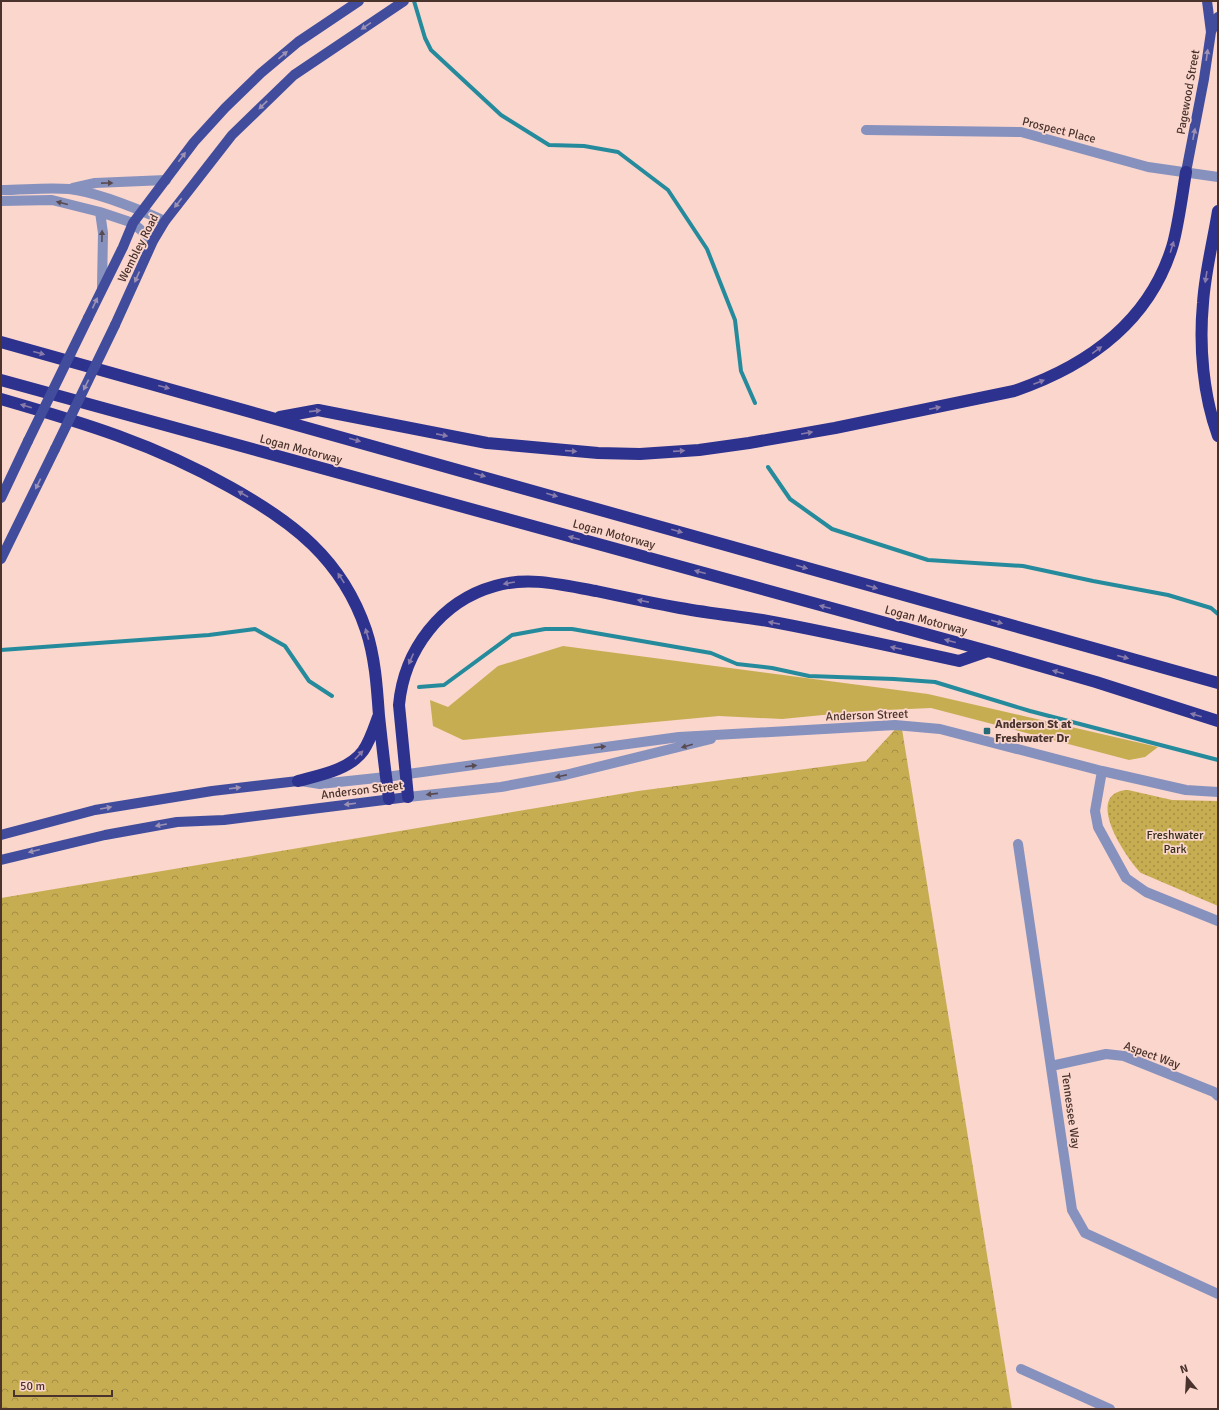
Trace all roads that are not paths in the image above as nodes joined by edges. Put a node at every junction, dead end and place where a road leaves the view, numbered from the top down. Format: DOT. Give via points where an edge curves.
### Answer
graph roads {
  1 [pos="359,1"];
  2 [pos="1207,1"];
  3 [pos="401,3"];
  4 [pos="1218,17"];
  5 [pos="1211,32"];
  6 [pos="866,130"];
  7 [pos="1186,172"];
  8 [pos="1218,177"];
  9 [pos="166,180"];
  10 [pos="69,189"];
  11 [pos="1,190"];
  12 [pos="1,201"];
  13 [pos="142,211"];
  14 [pos="1218,211"];
  15 [pos="100,212"];
  16 [pos="165,221"];
  17 [pos="133,223"];
  18 [pos="153,241"];
  19 [pos="102,288"];
  20 [pos="1,342"];
  21 [pos="1,380"];
  22 [pos="1,399"];
  23 [pos="276,418"];
  24 [pos="1218,436"];
  25 [pos="1,498"];
  26 [pos="1,559"];
  27 [pos="988,651"];
  28 [pos="1218,683"];
  29 [pos="379,714"];
  30 [pos="1218,721"];
  31 [pos="725,736"];
  32 [pos="1102,771"];
  33 [pos="405,774"];
  34 [pos="386,777"];
  35 [pos="298,781"];
  36 [pos="1218,792"];
  37 [pos="408,797"];
  38 [pos="389,799"];
  39 [pos="1,835"];
  40 [pos="1018,844"];
  41 [pos="1,860"];
  42 [pos="1218,921"];
  43 [pos="1051,1066"];
  44 [pos="1218,1096"];
  45 [pos="1218,1294"];
  46 [pos="1021,1369"];
  47 [pos="1110,1409"];
  9 -- 1 [label="main road, Wembley Road, one-way" via="214,119 261,73 298,42"];
  2 -- 5 [label="main road"];
  3 -- 16 [label="main road, Wembley Road, one-way" via="294,75 232,135"];
  4 -- 5 [label="main road, Pagewood Street"];
  7 -- 5 [label="main road, Pagewood Street, one-way"];
  6 -- 7 [label="street, Prospect Place" via="1022,132 1148,167"];
  7 -- 8 [label="street, Prospect Place"];
  23 -- 7 [label="highway, one-way" via="318,410 487,443 598,453 640,454 749,444 993,396 1042,381 1070,368 1098,350 1127,325 1151,292 1168,258"];
  10 -- 9 [label="street, one-way" via="94,183"];
  9 -- 13 [label="main road, Wembley Road"];
  10 -- 11 [label="street"];
  10 -- 13 [label="street"];
  15 -- 12 [label="street, one-way" via="52,200"];
  13 -- 16 [label="street"];
  13 -- 17 [label="main road, Wembley Road"];
  14 -- 24 [label="highway, one-way" via="1206,276 1202,328 1202,356"];
  15 -- 17 [label="street"];
  19 -- 15 [label="street, one-way" via="103,233"];
  16 -- 18 [label="main road, Wembley Road"];
  17 -- 18 [label="street"];
  17 -- 19 [label="main road, Wembley Road"];
  18 -- 26 [label="main road, Wembley Road, one-way, bridge"];
  25 -- 19 [label="main road, Wembley Road, one-way, bridge"];
  20 -- 23 [label="highway, Logan Motorway, one-way"];
  27 -- 21 [label="highway, Logan Motorway, one-way"];
  29 -- 22 [label="highway, one-way" via="372,650 359,612 337,572 300,532 239,491 184,462 94,426"];
  23 -- 28 [label="highway, Logan Motorway, one-way"];
  30 -- 27 [label="highway, Logan Motorway, one-way"];
  27 -- 33 [label="highway, one-way" via="959,661 762,620 682,608 548,582 513,582 468,596 429,629 412,656 400,689 399,704"];
  29 -- 34 [label="highway"];
  35 -- 29 [label="highway, one-way" via="326,774 358,758"];
  31 -- 32 [label="street, Anderson Street" via="895,724 917,726 940,729"];
  33 -- 31 [label="street, Anderson Street, one-way" via="680,737"];
  31 -- 37 [label="street, Anderson Street, one-way" via="565,775 501,787"];
  32 -- 36 [label="street, Anderson Street" via="1186,790"];
  32 -- 42 [label="street" via="1095,811 1098,827 1126,878 1146,892"];
  33 -- 34 [label="street, Anderson Street"];
  33 -- 37 [label="highway"];
  34 -- 35 [label="street, Anderson Street" via="320,784"];
  34 -- 38 [label="highway"];
  39 -- 35 [label="main road, Anderson Street, one-way" via="95,810 212,791"];
  37 -- 38 [label="main road, Anderson Street"];
  38 -- 41 [label="main road, Anderson Street, one-way" via="224,820 177,822 98,837"];
  40 -- 43 [label="street, Tennessee Way"];
  43 -- 44 [label="street, Aspect Way" via="1106,1054 1124,1056 1214,1092"];
  43 -- 45 [label="street, Tennessee Way" via="1072,1210 1084,1233"];
  46 -- 47 [label="street"];
}
